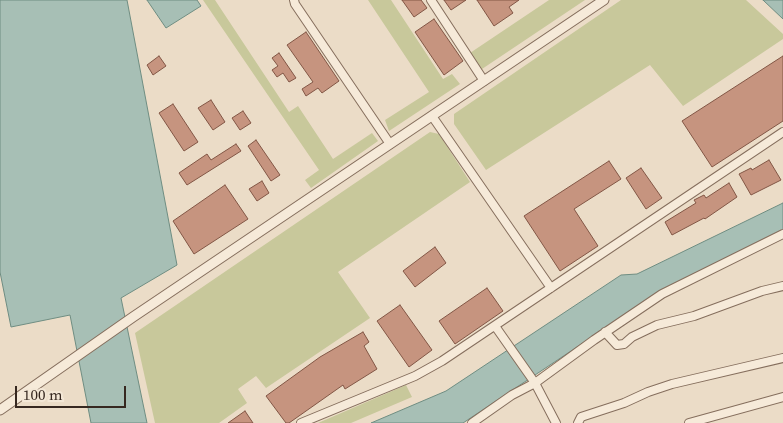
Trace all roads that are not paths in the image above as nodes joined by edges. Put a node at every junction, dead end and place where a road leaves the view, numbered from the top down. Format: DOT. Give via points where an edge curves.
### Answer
graph roads {
  1 [pos="294,0"];
  2 [pos="430,0"];
  3 [pos="604,0"];
  4 [pos="484,81"];
  5 [pos="432,116"];
  6 [pos="783,132"];
  7 [pos="390,144"];
  8 [pos="783,234"];
  9 [pos="783,286"];
  10 [pos="551,288"];
  11 [pos="494,326"];
  12 [pos="605,332"];
  13 [pos="783,358"];
  14 [pos="536,382"];
  15 [pos="783,397"];
  16 [pos="0,410"];
  17 [pos="301,423"];
  18 [pos="472,423"];
  19 [pos="556,423"];
  20 [pos="578,423"];
  21 [pos="689,423"];
  1 -- 7 [label="street"];
  2 -- 4 [label="street"];
  3 -- 4 [label="street"];
  4 -- 5 [label="street"];
  5 -- 7 [label="street"];
  5 -- 10 [label="street"];
  6 -- 10 [label="street"];
  7 -- 16 [label="street"];
  8 -- 12 [label="street" via="662,294"];
  9 -- 12 [label="street" via="657,325 624,344 617,345"];
  10 -- 11 [label="street"];
  11 -- 14 [label="street"];
  11 -- 17 [label="street" via="415,376"];
  12 -- 14 [label="street"];
  13 -- 20 [label="street" via="672,384 581,418"];
  14 -- 18 [label="street"];
  14 -- 19 [label="street"];
  15 -- 21 [label="street"];
}
